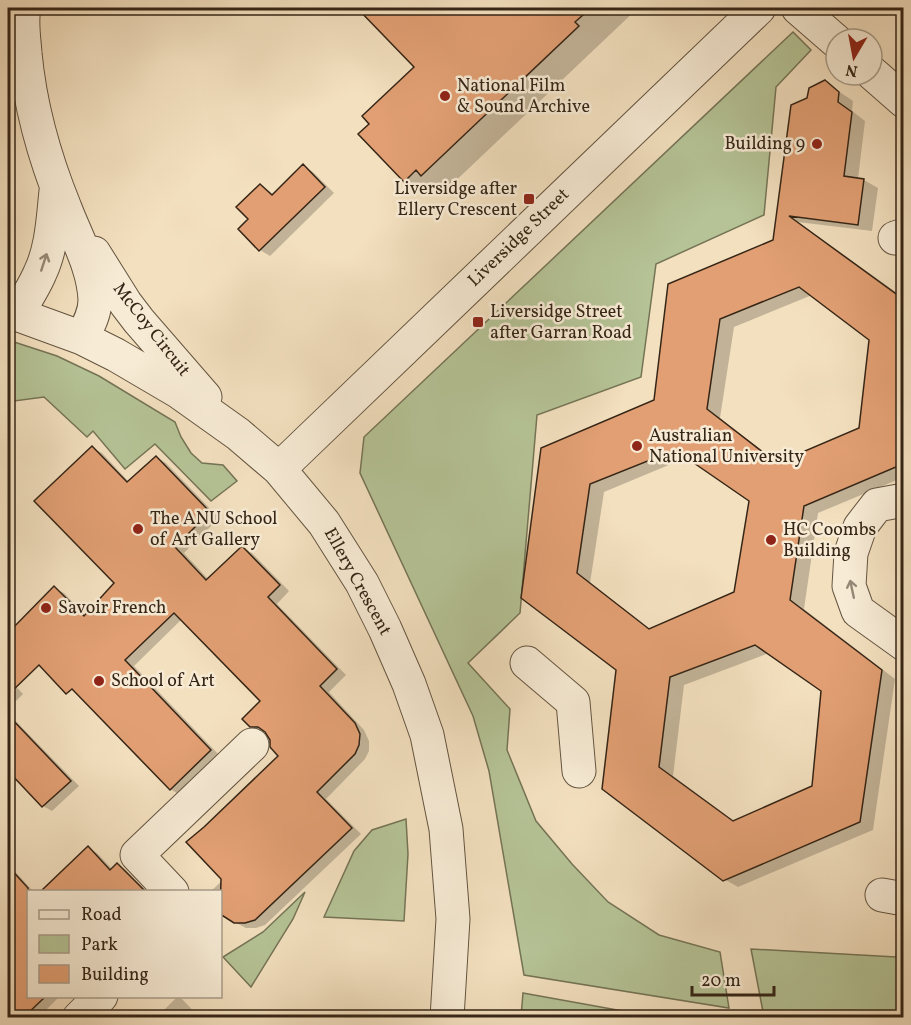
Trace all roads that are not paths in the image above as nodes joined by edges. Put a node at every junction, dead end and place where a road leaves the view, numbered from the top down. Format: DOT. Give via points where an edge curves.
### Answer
graph roads {
  1 [pos="759,8"];
  2 [pos="798,8"];
  3 [pos="22,10"];
  4 [pos="824,31"];
  5 [pos="884,84"];
  6 [pos="903,101"];
  7 [pos="56,186"];
  8 [pos="12,312"];
  9 [pos="82,338"];
  10 [pos="238,434"];
  11 [pos="279,469"];
  12 [pos="903,500"];
  13 [pos="903,644"];
  14 [pos="527,663"];
  15 [pos="252,745"];
  16 [pos="579,771"];
  17 [pos="171,890"];
  18 [pos="99,998"];
  19 [pos="80,1017"];
  20 [pos="447,1017"];
  1 -- 11 [label="street, Liversidge Street"];
  2 -- 4 [label="street"];
  3 -- 7 [label="street, McCoy Circuit" via="29,84"];
  5 -- 6 [label="street"];
  8 -- 7 [label="street, McCoy Circuit, one-way" via="45,261"];
  7 -- 9 [label="street, McCoy Circuit" via="94,288 93,313"];
  7 -- 10 [label="street, McCoy Circuit" via="126,304"];
  8 -- 9 [label="street, Ellery Crescent"];
  9 -- 10 [label="street, Ellery Crescent" via="162,382"];
  10 -- 11 [label="street, Ellery Crescent"];
  11 -- 20 [label="street, Ellery Crescent" via="324,523 362,583 406,676 427,735 447,840 453,919"];
  13 -- 12 [label="street, one-way" via="858,611 849,586 851,553 860,527 877,505"];
  14 -- 16 [label="street" via="573,702"];
  15 -- 17 [label="street" via="137,855"];
  18 -- 19 [label="street"];
}
